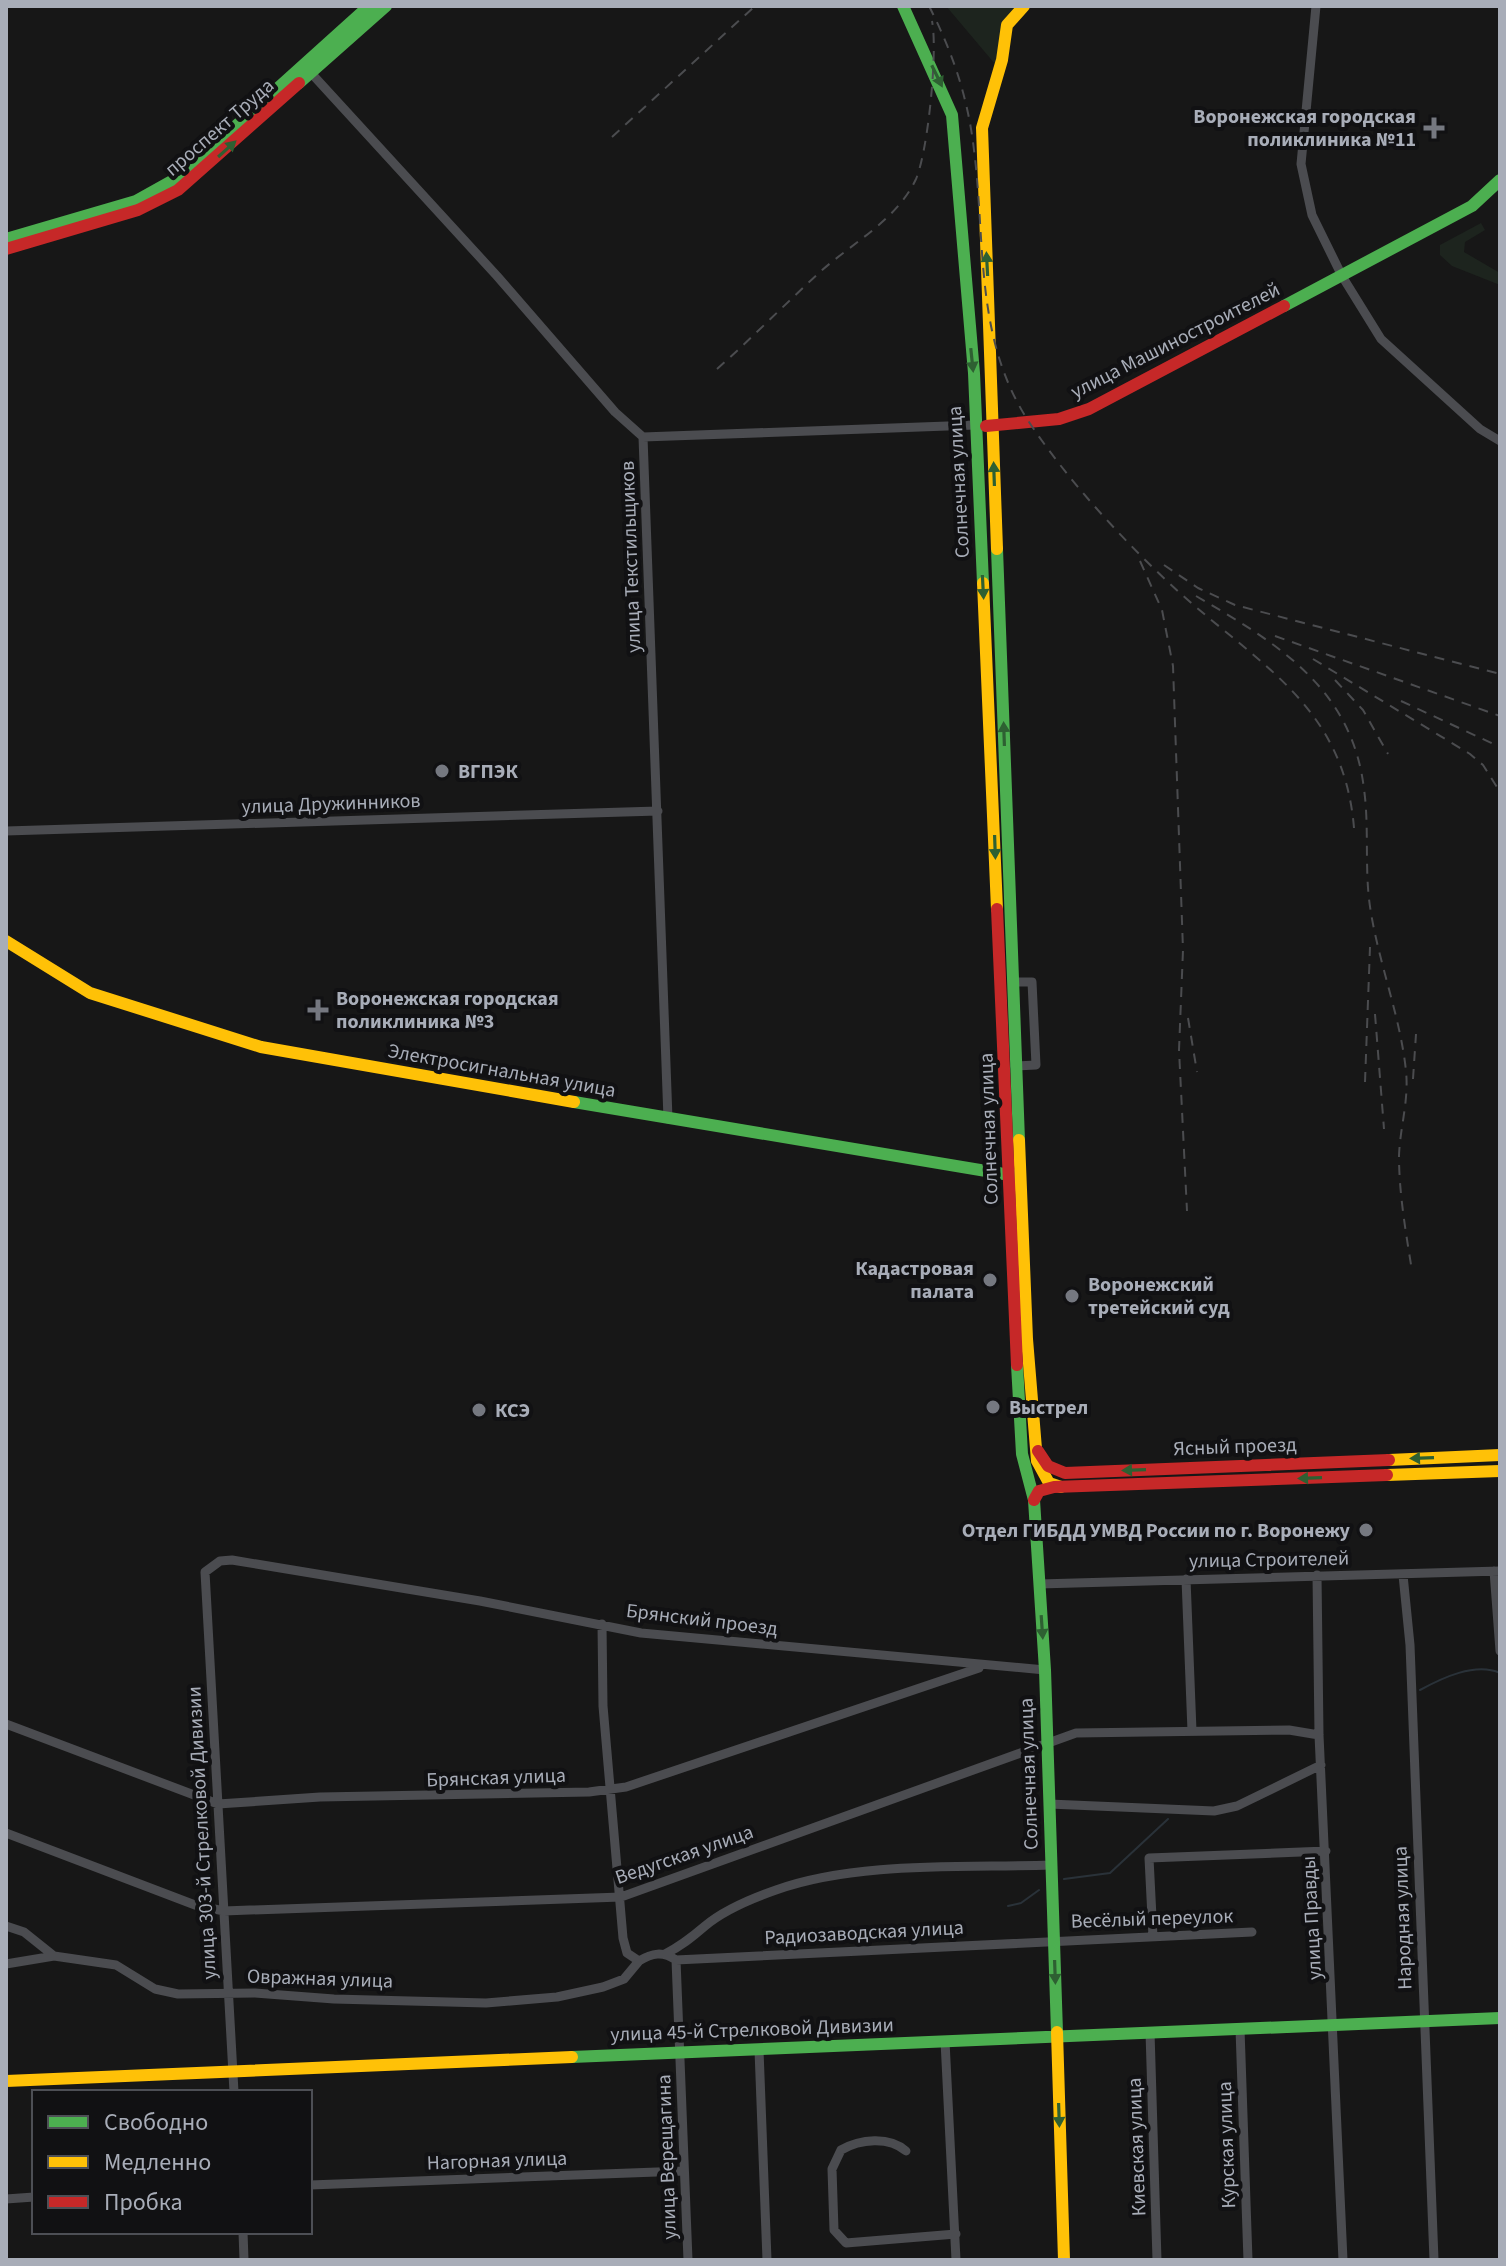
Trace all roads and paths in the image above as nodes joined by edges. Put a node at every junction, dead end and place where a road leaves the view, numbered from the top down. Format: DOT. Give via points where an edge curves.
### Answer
graph roads {
  1 [pos="369,6"];
  2 [pos="386,6"];
  3 [pos="903,6"];
  4 [pos="1024,6"];
  5 [pos="1316,6"];
  6 [pos="307,69"];
  7 [pos="1500,180"];
  8 [pos="47,232"];
  9 [pos="6,239"];
  10 [pos="6,249"];
  11 [pos="1342,276"];
  12 [pos="967,312"];
  13 [pos="989,312"];
  14 [pos="975,425"];
  15 [pos="992,426"];
  16 [pos="643,437"];
  17 [pos="1500,441"];
  18 [pos="658,811"];
  19 [pos="6,831"];
  20 [pos="6,941"];
  21 [pos="1014,982"];
  22 [pos="1015,1066"];
  23 [pos="668,1119"];
  24 [pos="1015,1176"];
  25 [pos="1037,1447"];
  26 [pos="1500,1455"];
  27 [pos="1500,1471"];
  28 [pos="1061,1487"];
  29 [pos="1034,1500"];
  30 [pos="1497,1571"];
  31 [pos="205,1572"];
  32 [pos="1317,1575"];
  33 [pos="1403,1575"];
  34 [pos="1186,1579"];
  35 [pos="1039,1584"];
  36 [pos="602,1624"];
  37 [pos="1500,1651"];
  38 [pos="983,1667"];
  39 [pos="1045,1670"];
  40 [pos="6,1724"];
  41 [pos="1192,1731"];
  42 [pos="1319,1735"];
  43 [pos="1047,1744"];
  44 [pos="1321,1765"];
  45 [pos="613,1790"];
  46 [pos="218,1804"];
  47 [pos="1049,1804"];
  48 [pos="6,1833"];
  49 [pos="1326,1851"];
  50 [pos="1051,1865"];
  51 [pos="621,1897"];
  52 [pos="224,1911"];
  53 [pos="6,1926"];
  54 [pos="1252,1932"];
  55 [pos="1153,1937"];
  56 [pos="1054,1940"];
  57 [pos="665,1954"];
  58 [pos="54,1956"];
  59 [pos="676,1960"];
  60 [pos="639,1961"];
  61 [pos="6,1964"];
  62 [pos="227,1993"];
  63 [pos="1500,2018"];
  64 [pos="1424,2021"];
  65 [pos="1334,2025"];
  66 [pos="1240,2029"];
  67 [pos="1150,2032"];
  68 [pos="1056,2037"];
  69 [pos="945,2041"];
  70 [pos="759,2050"];
  71 [pos="679,2052"];
  72 [pos="233,2073"];
  73 [pos="6,2081"];
  74 [pos="234,2090"];
  75 [pos="906,2151"];
  76 [pos="684,2171"];
  77 [pos="312,2185"];
  78 [pos="32,2197"];
  79 [pos="6,2199"];
  80 [pos="243,2234"];
  81 [pos="956,2234"];
  82 [pos="244,2260"];
  83 [pos="688,2260"];
  84 [pos="767,2260"];
  85 [pos="956,2260"];
  86 [pos="1064,2260"];
  87 [pos="1157,2260"];
  88 [pos="1248,2260"];
  89 [pos="1343,2260"];
  90 [pos="1434,2260"];
  1 -- 6 [label="main road, проспект Труда"];
  2 -- 6 [label="main road, проспект Труда"];
  3 -- 12 [label="main road, Солнечная улица, one-way" via="952,115"];
  13 -- 4 [label="main road, Солнечная улица, one-way" via="982,128 1007,25"];
  5 -- 11 [label="street" via="1301,164 1312,215"];
  6 -- 8 [label="main road, проспект Труда" via="178,190 138,210"];
  6 -- 16 [label="street, улица Текстильщиков"];
  7 -- 11 [label="main road, улица Машиностроителей" via="1472,206"];
  8 -- 9 [label="main road, проспект Труда"];
  8 -- 10 [label="main road, проспект Труда"];
  11 -- 15 [label="main road, улица Машиностроителей" via="1089,409 1059,419"];
  11 -- 17 [label="street" via="1381,339"];
  12 -- 13 [label="main road"];
  12 -- 14 [label="main road, Солнечная улица, one-way"];
  13 -- 15 [label="main road, Солнечная улица"];
  14 -- 15 [label="main road, улица Машиностроителей"];
  14 -- 16 [label="street, улица Машиностроителей"];
  14 -- 24 [label="main road, Солнечная улица, one-way"];
  21 -- 15 [label="main road, Солнечная улица, one-way"];
  16 -- 18 [label="street, улица Текстильщиков"];
  18 -- 19 [label="street, улица Дружинников"];
  18 -- 23 [label="street, улица Текстильщиков"];
  20 -- 23 [label="main road, Электросигнальная улица" via="90,993 261,1047"];
  21 -- 22 [label="main road, Солнечная улица"];
  21 -- 22 [label="street" via="1032,982 1036,1065"];
  22 -- 24 [label="main road, Солнечная улица"];
  23 -- 24 [label="main road, Электросигнальная улица"];
  24 -- 25 [label="main road, Солнечная улица"];
  24 -- 29 [label="main road, Солнечная улица" via="1022,1454"];
  26 -- 25 [label="main road, Ясный проезд, one-way" via="1065,1473 1048,1466"];
  25 -- 28 [label="main road" via="1040,1472"];
  27 -- 28 [label="main road, Ясный проезд, one-way"];
  28 -- 29 [label="main road, Ясный проезд" via="1045,1488"];
  29 -- 35 [label="main road, Солнечная улица"];
  30 -- 33 [label="street, улица Строителей"];
  30 -- 37 [label="street"];
  31 -- 36 [label="street, Брянский проезд" via="232,1560"];
  31 -- 46 [label="street, улица 303-й Стрелковой Дивизии"];
  32 -- 33 [label="street, улица Строителей"];
  32 -- 34 [label="street, улица Строителей"];
  32 -- 42 [label="street, улица Правды"];
  33 -- 64 [label="street, Народная улица"];
  34 -- 35 [label="street, улица Строителей"];
  34 -- 41 [label="street"];
  35 -- 39 [label="main road, Солнечная улица, one-way"];
  36 -- 38 [label="street, Брянский проезд" via="667,1636"];
  36 -- 45 [label="street" via="603,1706"];
  38 -- 39 [label="street, Брянский проезд"];
  38 -- 45 [label="street, Брянская улица"];
  39 -- 43 [label="main road, Солнечная улица"];
  40 -- 46 [label="street, Брянская улица"];
  41 -- 42 [label="street, Ведугская улица" via="1289,1730"];
  41 -- 43 [label="street, Ведугская улица" via="1088,1732"];
  42 -- 44 [label="street, улица Правды"];
  43 -- 47 [label="main road, Солнечная улица"];
  43 -- 51 [label="street, Ведугская улица"];
  44 -- 47 [label="street" via="1237,1806 1214,1811"];
  44 -- 49 [label="street, улица Правды"];
  45 -- 46 [label="street, Брянская улица"];
  45 -- 51 [label="street"];
  46 -- 52 [label="street, улица 303-й Стрелковой Дивизии"];
  47 -- 50 [label="main road, Солнечная улица"];
  48 -- 52 [label="street, Ведугская улица" via="195,1905"];
  49 -- 55 [label="street" via="1149,1858"];
  49 -- 65 [label="street, улица Правды"];
  50 -- 56 [label="main road, Солнечная улица"];
  50 -- 57 [label="street" via="866,1872 807,1882 729,1911"];
  51 -- 52 [label="street, Ведугская улица"];
  51 -- 60 [label="street" via="627,1953"];
  52 -- 62 [label="street, улица 303-й Стрелковой Дивизии"];
  53 -- 58 [label="street, Овражная улица" via="24,1932"];
  54 -- 55 [label="street, Весёлый переулок"];
  55 -- 56 [label="street, Весёлый переулок"];
  56 -- 59 [label="street, Радиозаводская улица"];
  56 -- 68 [label="main road, Солнечная улица, one-way"];
  57 -- 59 [label="street"];
  57 -- 60 [label="street"];
  58 -- 61 [label="street"];
  58 -- 62 [label="street, Овражная улица" via="116,1965 165,1992"];
  59 -- 71 [label="street, улица Верещагина"];
  60 -- 62 [label="street, Овражная улица" via="624,1979 603,1987 529,2000"];
  62 -- 72 [label="street, улица 303-й Стрелковой Дивизии"];
  63 -- 64 [label="main road, улица 45-й Стрелковой Дивизии"];
  64 -- 65 [label="main road, улица 45-й Стрелковой Дивизии"];
  64 -- 90 [label="street, Народная улица"];
  65 -- 66 [label="main road, улица 45-й Стрелковой Дивизии"];
  65 -- 89 [label="street, улица Правды"];
  66 -- 67 [label="main road, улица 45-й Стрелковой Дивизии"];
  66 -- 88 [label="street, Курская улица"];
  67 -- 68 [label="main road, улица 45-й Стрелковой Дивизии"];
  67 -- 87 [label="street, Киевская улица"];
  68 -- 69 [label="main road, улица 45-й Стрелковой Дивизии"];
  68 -- 86 [label="main road, Солнечная улица, one-way"];
  69 -- 70 [label="main road, улица 45-й Стрелковой Дивизии"];
  69 -- 81 [label="street"];
  70 -- 71 [label="main road, улица 45-й Стрелковой Дивизии"];
  70 -- 84 [label="street"];
  71 -- 72 [label="main road, улица 45-й Стрелковой Дивизии"];
  71 -- 76 [label="street, улица Верещагина"];
  72 -- 73 [label="main road, улица 45-й Стрелковой Дивизии"];
  72 -- 74 [label="street, улица 303-й Стрелковой Дивизии"];
  75 -- 81 [label="street" via="891,2141 859,2142 841,2150 832,2169 838,2239 846,2243"];
  76 -- 77 [label="street, Нагорная улица"];
  76 -- 83 [label="street, улица Верещагина"];
  78 -- 79 [label="street"];
  80 -- 82 [label="street"];
  81 -- 85 [label="street"];
}
